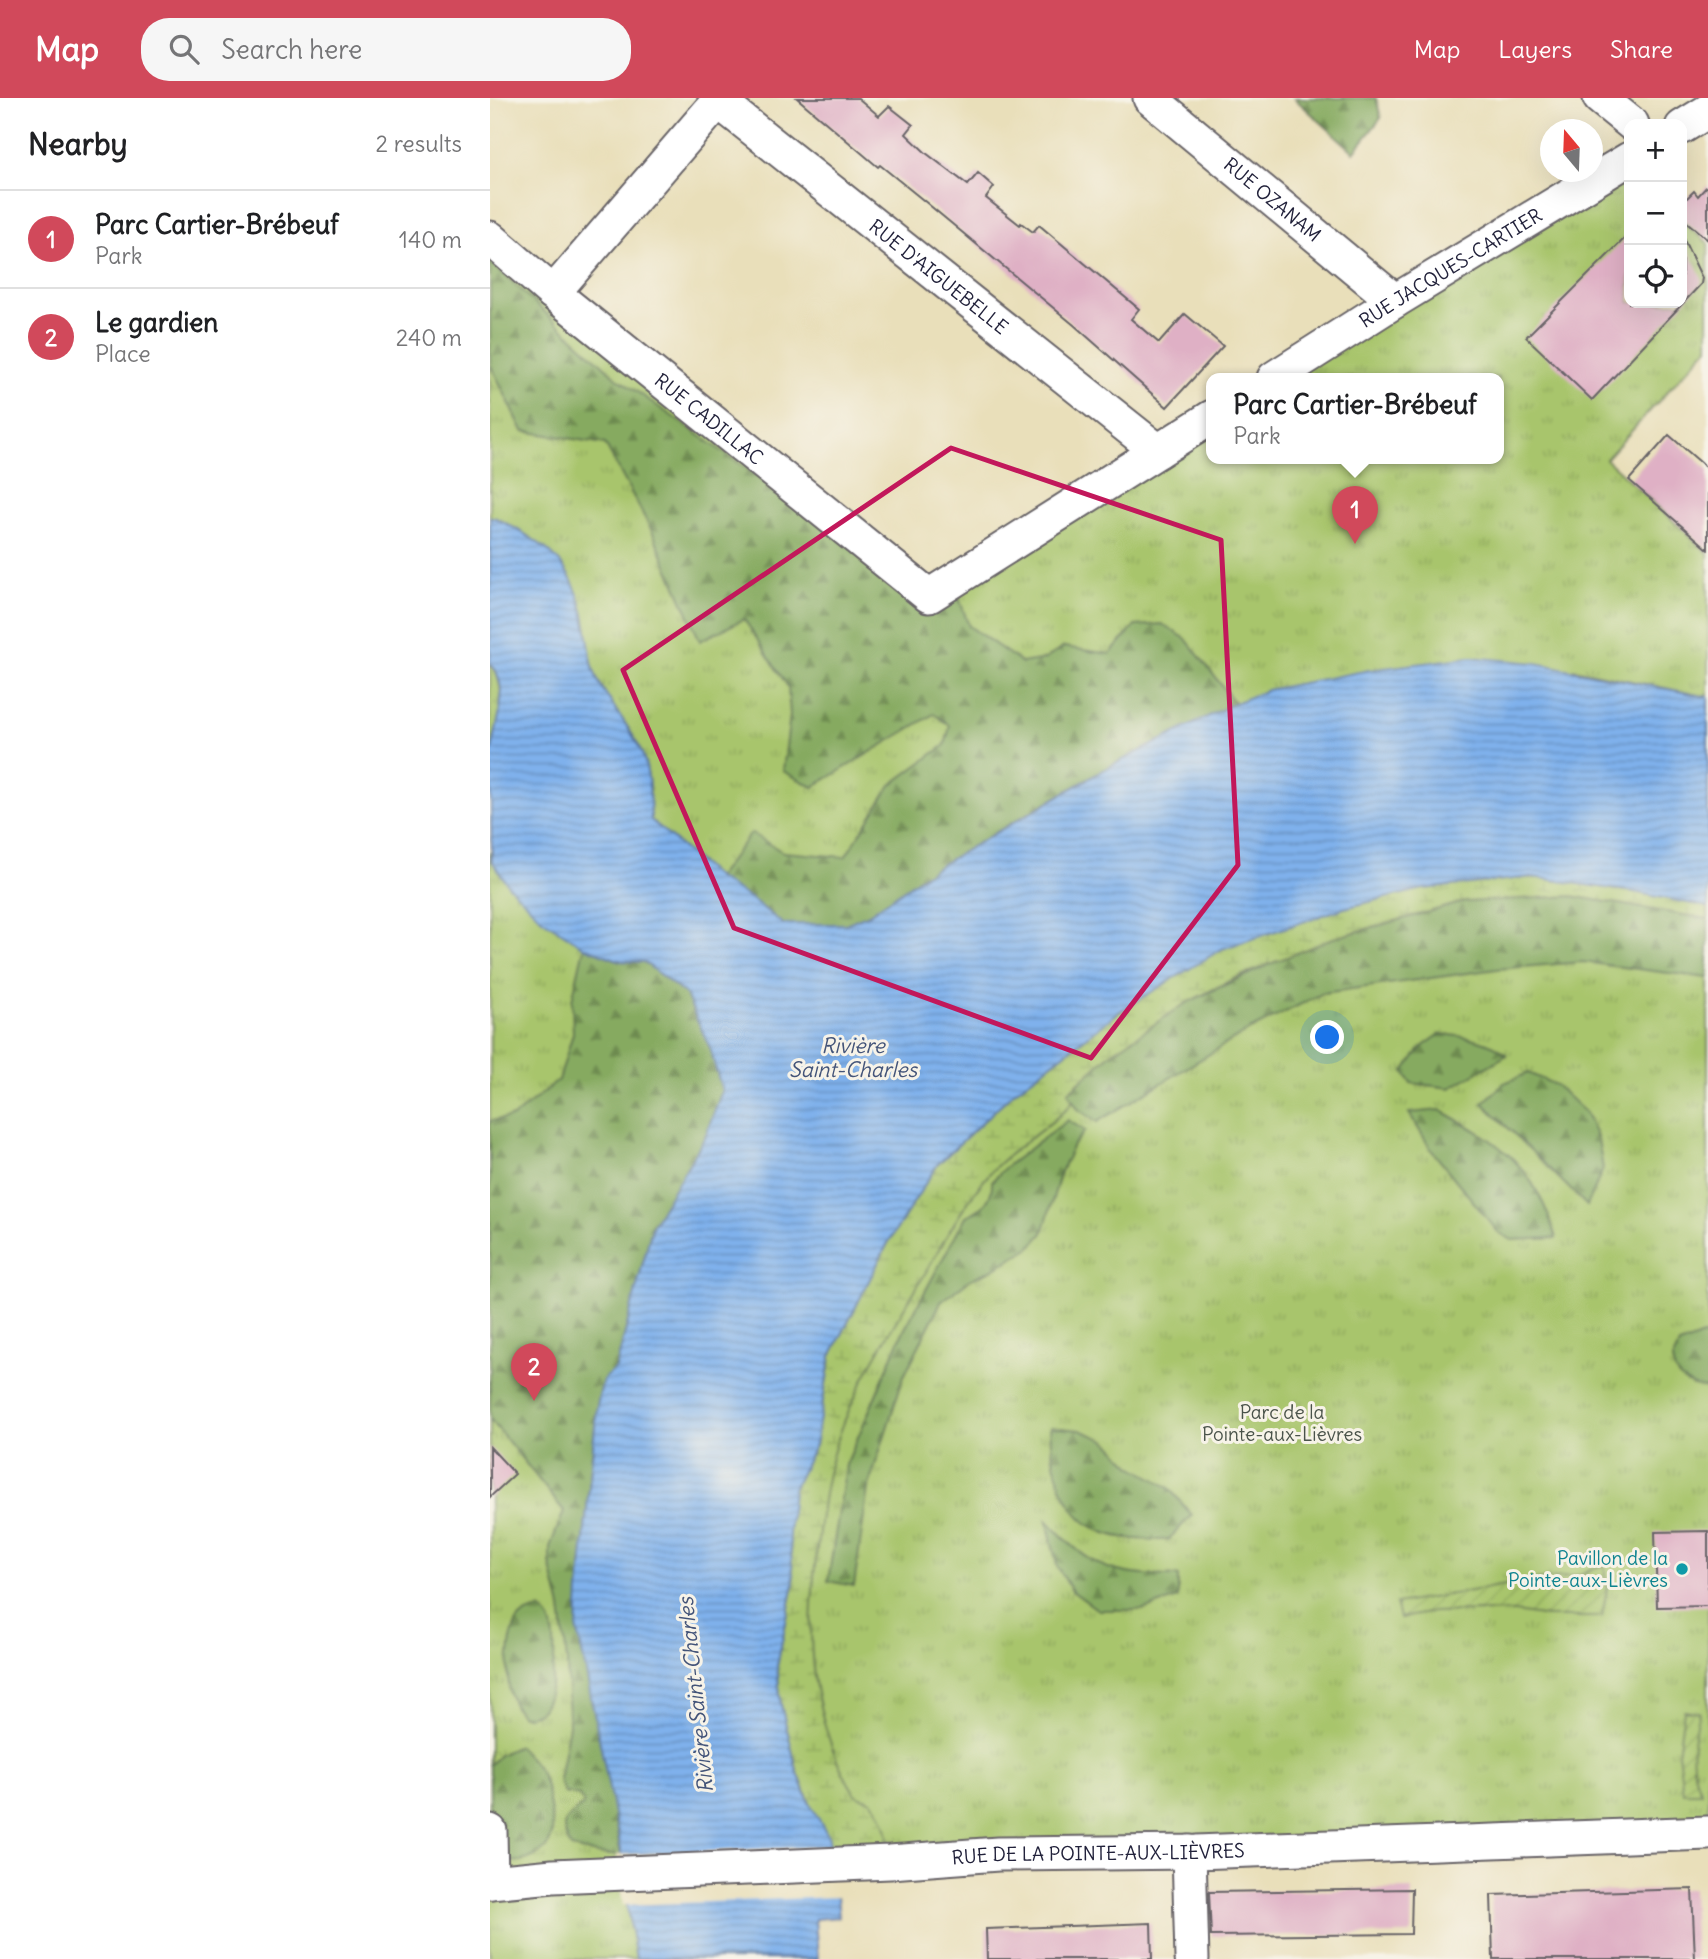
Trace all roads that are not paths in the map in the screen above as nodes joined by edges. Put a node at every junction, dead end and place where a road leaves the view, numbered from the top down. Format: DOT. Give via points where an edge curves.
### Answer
graph roads {
  1 [pos="1150,98"];
  2 [pos="1600,98"];
  3 [pos="719,100"];
  4 [pos="1708,111"];
  5 [pos="1626,119"];
  6 [pos="1687,124"];
  7 [pos="1624,162"];
  8 [pos="490,239"];
  9 [pos="553,293"];
  10 [pos="1395,301"];
  11 [pos="1282,373"];
  12 [pos="1206,421"];
  13 [pos="1158,451"];
  14 [pos="490,1831"];
  15 [pos="1708,1833"];
  16 [pos="1189,1852"];
  17 [pos="490,1882"];
  18 [pos="1192,1959"];
  1 -- 10 [label="street, RUE OZANAM"];
  2 -- 5 [label="street"];
  3 -- 9 [label="street"];
  3 -- 13 [label="street, RUE D'AIGUEBELLE"];
  4 -- 6 [label="street"];
  7 -- 10 [label="street, RUE JACQUES-CARTIER"];
  8 -- 9 [label="street, RUE CADILLAC"];
  9 -- 13 [label="street, RUE CADILLAC" via="929,596"];
  10 -- 11 [label="street, RUE JACQUES-CARTIER"];
  12 -- 13 [label="street"];
  14 -- 17 [label="street"];
  15 -- 16 [label="street, RUE DE LA POINTE-AUX-LIÈVRES"];
  16 -- 17 [label="street, RUE DE LA POINTE-AUX-LIÈVRES" via="998,1854"];
  16 -- 18 [label="street"];
}
